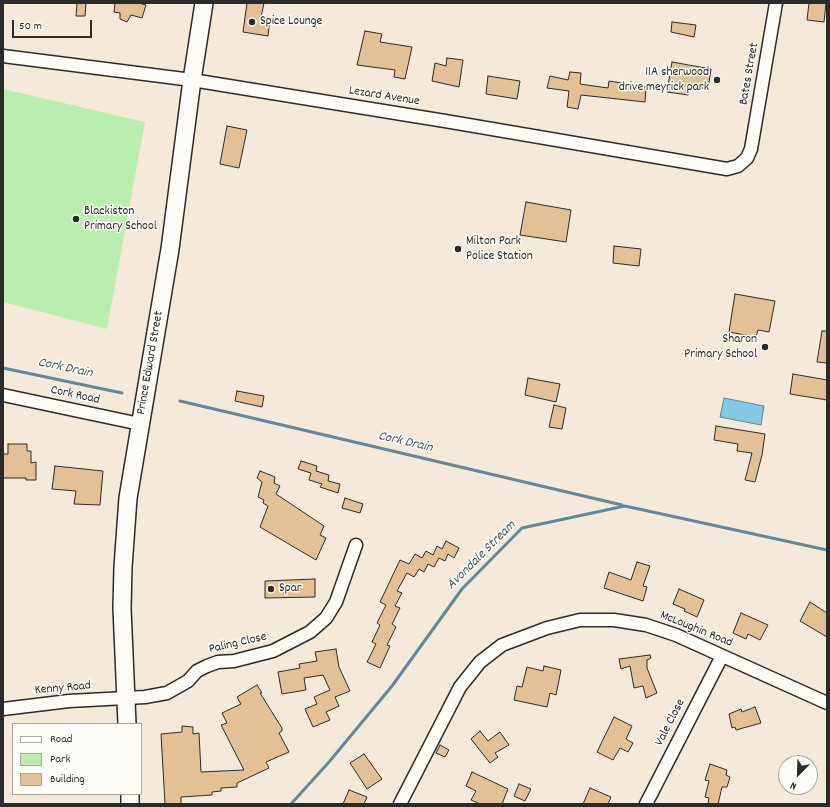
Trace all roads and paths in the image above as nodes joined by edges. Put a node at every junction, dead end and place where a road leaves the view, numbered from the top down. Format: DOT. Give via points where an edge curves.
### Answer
graph roads {
  1 [pos="204,3"];
  2 [pos="776,3"];
  3 [pos="3,56"];
  4 [pos="192,80"];
  5 [pos="751,149"];
  6 [pos="3,395"];
  7 [pos="140,424"];
  8 [pos="356,545"];
  9 [pos="722,656"];
  10 [pos="125,698"];
  11 [pos="827,703"];
  12 [pos="3,708"];
  13 [pos="127,723"];
  14 [pos="400,804"];
  15 [pos="646,804"];
  1 -- 4 [label="main road, Prince Edward Street"];
  2 -- 5 [label="street, Bates Street"];
  3 -- 4 [label="street, Lezard Avenue"];
  4 -- 5 [label="street, Lezard Avenue" via="727,169 738,166 747,158"];
  4 -- 7 [label="main road, Prince Edward Street" via="170,249"];
  6 -- 7 [label="street, Cork Road"];
  7 -- 10 [label="main road, Prince Edward Street" via="128,498 123,567"];
  8 -- 10 [label="street, Paling Close" via="336,602 326,618 310,632 273,651 207,666 167,694"];
  9 -- 11 [label="street, McLoughin Road"];
  9 -- 14 [label="street, McLoughin Road" via="676,634 646,625 614,620 580,620 547,628 502,645 480,662 460,686"];
  9 -- 15 [label="street, Vale Close"];
  10 -- 12 [label="street, Kenny Road"];
  10 -- 13 [label="main road, Prince Edward Street"];
}
